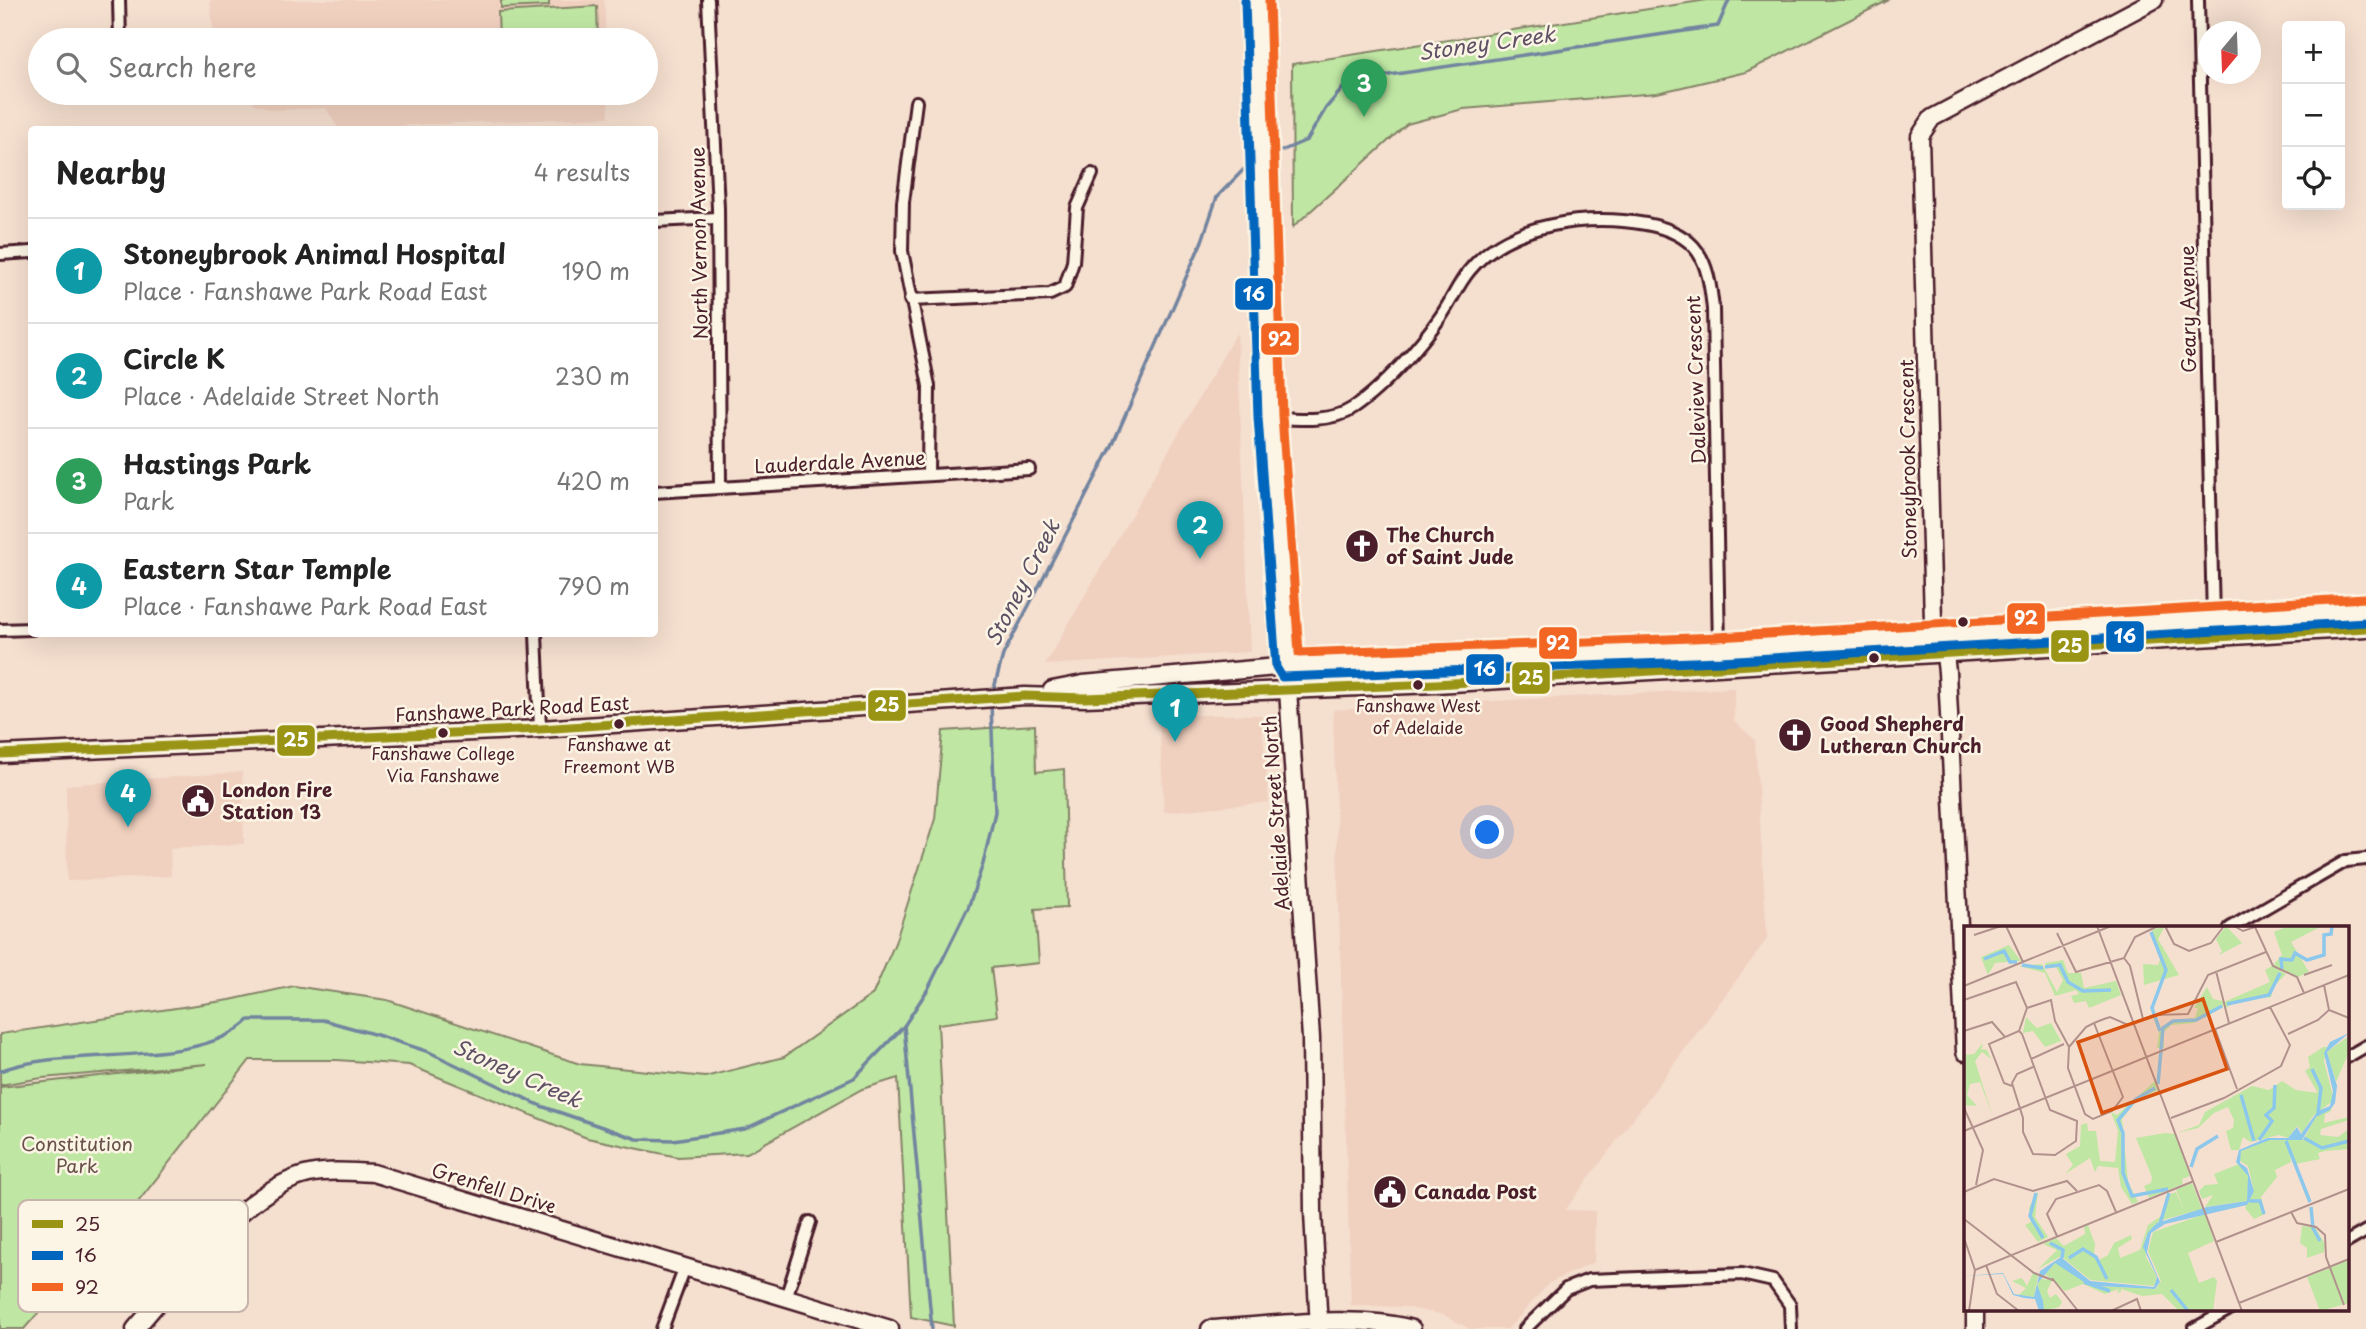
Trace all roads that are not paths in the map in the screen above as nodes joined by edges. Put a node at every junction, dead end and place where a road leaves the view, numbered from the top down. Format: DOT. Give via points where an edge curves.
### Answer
graph roads {
  1 [pos="119,0"];
  2 [pos="708,0"];
  3 [pos="1257,0"];
  4 [pos="2154,0"];
  5 [pos="2198,0"];
  6 [pos="120,28"];
  7 [pos="916,102"];
  8 [pos="1092,174"];
  9 [pos="718,218"];
  10 [pos="658,221"];
  11 [pos="28,252"];
  12 [pos="0,254"];
  13 [pos="910,300"];
  14 [pos="1270,417"];
  15 [pos="1028,469"];
  16 [pos="928,474"];
  17 [pos="720,486"];
  18 [pos="658,492"];
  19 [pos="2366,610"];
  20 [pos="2213,618"];
  21 [pos="2366,628"];
  22 [pos="28,629"];
  23 [pos="0,631"];
  24 [pos="1937,636"];
  25 [pos="537,637"];
  26 [pos="1719,649"];
  27 [pos="1945,656"];
  28 [pos="1288,666"];
  29 [pos="1289,688"];
  30 [pos="1025,696"];
  31 [pos="540,729"];
  32 [pos="0,754"];
  33 [pos="2366,859"];
  34 [pos="2233,926"];
  35 [pos="1964,973"];
  36 [pos="2366,1046"];
  37 [pos="2348,1056"];
  38 [pos="248,1205"];
  39 [pos="810,1222"];
  40 [pos="2366,1231"];
  41 [pos="2348,1241"];
  42 [pos="685,1267"];
  43 [pos="786,1298"];
  44 [pos="150,1312"];
  45 [pos="2224,1312"];
  46 [pos="1318,1326"];
  47 [pos="135,1329"];
  48 [pos="662,1329"];
  49 [pos="890,1329"];
  50 [pos="1210,1329"];
  51 [pos="1412,1329"];
  52 [pos="1525,1329"];
  53 [pos="1791,1329"];
  54 [pos="2194,1329"];
  1 -- 6 [label="street"];
  2 -- 9 [label="street, North Vernon Avenue"];
  3 -- 14 [label="main road, Adelaide Street North"];
  4 -- 24 [label="main road, Stoneybrook Crescent" via="1933,118 1920,136"];
  5 -- 20 [label="street, Geary Avenue"];
  7 -- 13 [label="street" via="903,202 902,251"];
  8 -- 13 [label="street" via="1077,208 1073,262 1065,286 1051,294"];
  9 -- 10 [label="street"];
  9 -- 17 [label="street, North Vernon Avenue"];
  11 -- 12 [label="street"];
  13 -- 16 [label="street" via="929,386"];
  14 -- 26 [label="street, Daleview Crescent" via="1324,418 1353,409 1440,318 1469,270 1505,240 1557,224 1618,220 1670,229 1697,247 1711,286"];
  14 -- 28 [label="main road, Adelaide Street North"];
  15 -- 16 [label="street, Lauderdale Avenue"];
  16 -- 17 [label="street, Lauderdale Avenue"];
  17 -- 18 [label="street, Lauderdale Avenue"];
  19 -- 20 [label="main road, Fanshawe Park Road East"];
  20 -- 24 [label="main road, Fanshawe Park Road East"];
  21 -- 27 [label="main road, Fanshawe Park Road East"];
  22 -- 23 [label="street"];
  24 -- 26 [label="main road, Fanshawe Park Road East"];
  24 -- 27 [label="main road, Stoneybrook Crescent"];
  25 -- 31 [label="street"];
  26 -- 28 [label="main road, Fanshawe Park Road East"];
  27 -- 29 [label="main road, Fanshawe Park Road East"];
  27 -- 35 [label="main road, Stoneybrook Crescent"];
  28 -- 29 [label="main road, Adelaide Street North"];
  28 -- 30 [label="main road, Fanshawe Park Road East" via="1083,684"];
  29 -- 30 [label="main road, Fanshawe Park Road East" via="1085,698"];
  29 -- 46 [label="main road, Adelaide Street North" via="1311,1038"];
  30 -- 31 [label="main road, Fanshawe Park Road East"];
  31 -- 32 [label="main road, Fanshawe Park Road East"];
  33 -- 34 [label="street" via="2346,860"];
  36 -- 37 [label="street"];
  38 -- 42 [label="main road, Grenfell Drive" via="307,1174 373,1173"];
  39 -- 43 [label="street"];
  40 -- 41 [label="street"];
  42 -- 43 [label="main road, Grenfell Drive"];
  42 -- 48 [label="street"];
  43 -- 49 [label="main road, Grenfell Drive"];
  44 -- 47 [label="main road, Grenfell Drive"];
  45 -- 54 [label="street"];
  46 -- 50 [label="main road"];
  46 -- 51 [label="main road" via="1395,1324"];
  52 -- 53 [label="street" via="1566,1289 1589,1280 1742,1274 1773,1281 1790,1305"];
}
